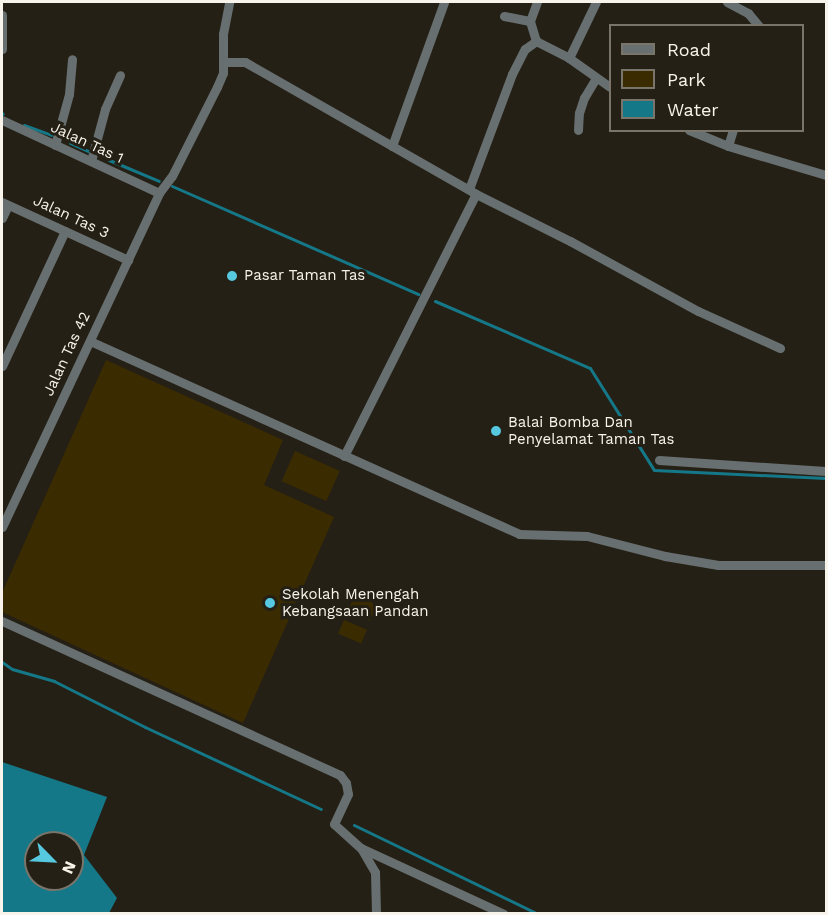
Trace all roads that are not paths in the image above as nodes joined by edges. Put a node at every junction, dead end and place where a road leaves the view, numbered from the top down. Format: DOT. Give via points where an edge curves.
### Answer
graph roads {
  1 [pos="229,2"];
  2 [pos="444,2"];
  3 [pos="537,2"];
  4 [pos="596,2"];
  5 [pos="727,2"];
  6 [pos="2,15"];
  7 [pos="504,16"];
  8 [pos="530,21"];
  9 [pos="757,24"];
  10 [pos="536,41"];
  11 [pos="2,49"];
  12 [pos="569,58"];
  13 [pos="72,59"];
  14 [pos="224,62"];
  15 [pos="120,75"];
  16 [pos="596,78"];
  17 [pos="609,86"];
  18 [pos="2,120"];
  19 [pos="579,130"];
  20 [pos="694,132"];
  21 [pos="732,132"];
  22 [pos="55,145"];
  23 [pos="392,146"];
  24 [pos="728,146"];
  25 [pos="91,161"];
  26 [pos="826,175"];
  27 [pos="472,192"];
  28 [pos="159,193"];
  29 [pos="5,203"];
  30 [pos="2,218"];
  31 [pos="65,231"];
  32 [pos="128,260"];
  33 [pos="90,341"];
  34 [pos="780,348"];
  35 [pos="2,366"];
  36 [pos="344,456"];
  37 [pos="659,460"];
  38 [pos="826,471"];
  39 [pos="2,527"];
  40 [pos="826,565"];
  41 [pos="2,621"];
  42 [pos="361,848"];
  43 [pos="376,914"];
  44 [pos="504,914"];
  1 -- 14 [label="street, Jalan Tas 42" via="223,34"];
  2 -- 23 [label="street"];
  3 -- 8 [label="street"];
  4 -- 12 [label="street"];
  5 -- 9 [label="street" via="748,13"];
  6 -- 11 [label="street"];
  7 -- 8 [label="street"];
  8 -- 10 [label="street"];
  10 -- 12 [label="street"];
  10 -- 27 [label="street" via="525,49 512,74"];
  12 -- 16 [label="street"];
  13 -- 22 [label="street" via="69,94"];
  14 -- 23 [label="street" via="245,62"];
  14 -- 28 [label="street, Jalan Tas 42" via="217,87 172,176"];
  15 -- 25 [label="street" via="105,109"];
  16 -- 17 [label="street"];
  16 -- 19 [label="street" via="579,113"];
  18 -- 22 [label="street, Jalan Tas 1"];
  20 -- 24 [label="street"];
  21 -- 24 [label="street"];
  22 -- 25 [label="street, Jalan Tas 1"];
  23 -- 27 [label="street"];
  24 -- 26 [label="street"];
  25 -- 28 [label="street, Jalan Tas 1"];
  27 -- 34 [label="street" via="698,311"];
  27 -- 36 [label="street"];
  28 -- 32 [label="street, Jalan Tas 42"];
  29 -- 30 [label="street"];
  29 -- 31 [label="street, Jalan Tas 3"];
  31 -- 32 [label="street, Jalan Tas 3"];
  31 -- 35 [label="street"];
  32 -- 33 [label="street, Jalan Tas 42"];
  33 -- 36 [label="street"];
  33 -- 39 [label="street, Jalan Tas 42"];
  36 -- 40 [label="street" via="526,535 586,536 718,565"];
  37 -- 38 [label="street"];
  41 -- 42 [label="street" via="335,772 346,783 348,794 334,824"];
  42 -- 43 [label="street" via="375,872"];
  42 -- 44 [label="street"];
}
